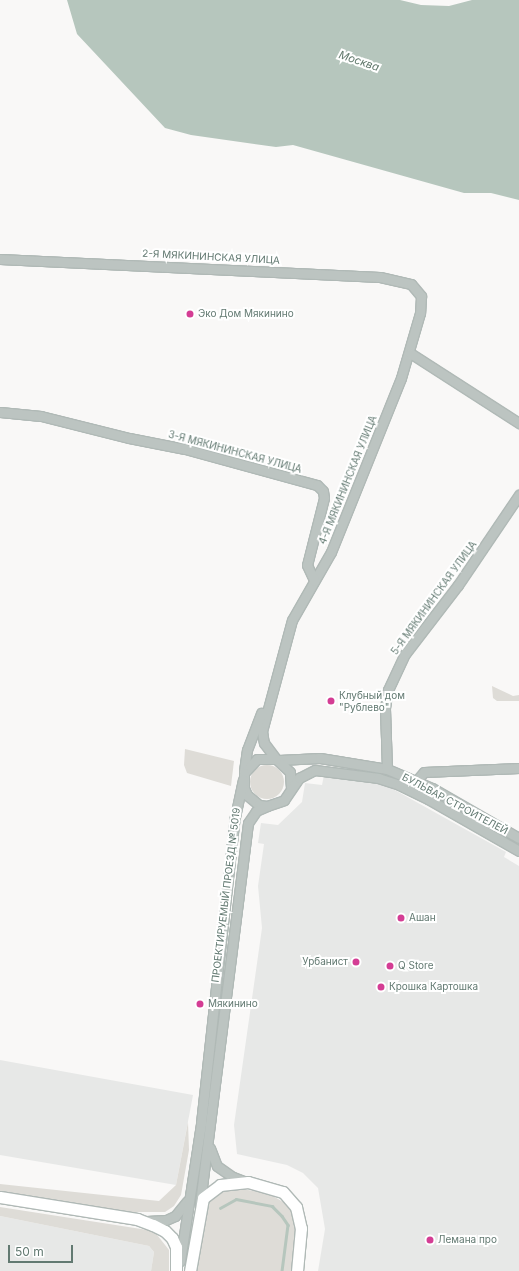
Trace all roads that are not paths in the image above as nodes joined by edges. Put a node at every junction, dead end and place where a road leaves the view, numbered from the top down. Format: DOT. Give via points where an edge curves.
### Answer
graph roads {
  1 [pos="0,259"];
  2 [pos="418,290"];
  3 [pos="410,353"];
  4 [pos="0,412"];
  5 [pos="519,423"];
  6 [pos="519,495"];
  7 [pos="314,580"];
  8 [pos="277,673"];
  9 [pos="278,759"];
  10 [pos="519,768"];
  11 [pos="387,769"];
  12 [pos="244,777"];
  13 [pos="415,780"];
  14 [pos="291,788"];
  15 [pos="411,791"];
  16 [pos="267,806"];
  17 [pos="519,838"];
  18 [pos="519,851"];
  19 [pos="209,1140"];
  20 [pos="248,1182"];
  21 [pos="191,1188"];
  22 [pos="0,1198"];
  23 [pos="199,1212"];
  24 [pos="137,1219"];
  25 [pos="177,1271"];
  26 [pos="190,1271"];
  27 [pos="297,1271"];
  1 -- 2 [label="street, 2-Я МЯКИНИНСКАЯ УЛИЦА" via="380,277 401,280"];
  2 -- 3 [label="street, 4-Я МЯКИНИНСКАЯ УЛИЦА" via="422,303"];
  3 -- 5 [label="street"];
  3 -- 7 [label="street, 4-Я МЯКИНИНСКАЯ УЛИЦА" via="344,522"];
  4 -- 7 [label="street, 3-Я МЯКИНИНСКАЯ УЛИЦА" via="41,416 185,449 317,485 323,491 324,498 307,565"];
  6 -- 11 [label="street, 5-Я МЯКИНИНСКАЯ УЛИЦА" via="458,585 405,654 388,690 385,708"];
  7 -- 8 [label="street, 4-Я МЯКИНИНСКАЯ УЛИЦА" via="292,620"];
  8 -- 9 [label="street, 4-Я МЯКИНИНСКАЯ УЛИЦА" via="262,731 264,743"];
  8 -- 12 [label="street, 4-Я МЯКИНИНСКАЯ УЛИЦА" via="247,750"];
  9 -- 11 [label="street, БУЛЬВАР СТРОИТЕЛЕЙ" via="320,758"];
  9 -- 12 [label="street, БУЛЬВАР СТРОИТЕЛЕЙ" via="257,759"];
  9 -- 14 [label="street" via="290,772"];
  10 -- 13 [label="street" via="424,772"];
  11 -- 13 [label="street, БУЛЬВАР СТРОИТЕЛЕЙ"];
  12 -- 16 [label="street" via="247,795 259,805"];
  12 -- 21 [label="street, ПРОЕКТИРУЕМЫЙ ПРОЕЗД № 5019" via="235,817 201,1123"];
  13 -- 15 [label="street"];
  13 -- 17 [label="street, БУЛЬВАР СТРОИТЕЛЕЙ"];
  14 -- 15 [label="street, БУЛЬВАР СТРОИТЕЛЕЙ" via="310,771 326,770 378,778"];
  14 -- 16 [label="street, БУЛЬВАР СТРОИТЕЛЕЙ" via="284,800"];
  15 -- 18 [label="street, БУЛЬВАР СТРОИТЕЛЕЙ"];
  16 -- 19 [label="street, ПРОЕКТИРУЕМЫЙ ПРОЕЗД № 5019" via="256,811 248,823"];
  19 -- 20 [label="street" via="217,1166 233,1177"];
  19 -- 23 [label="street, ПРОЕКТИРУЕМЫЙ ПРОЕЗД № 5019"];
  20 -- 23 [label="main road" via="220,1185 211,1190 203,1198"];
  20 -- 27 [label="main road" via="283,1192 296,1207 302,1228"];
  21 -- 24 [label="street" via="187,1202 175,1216 153,1222"];
  21 -- 25 [label="street, ПРОЕКТИРУЕМЫЙ ПРОЕЗД № 5019"];
  22 -- 24 [label="main road"];
  23 -- 26 [label="main road, ПРОЕКТИРУЕМЫЙ ПРОЕЗД № 5019"];
  24 -- 25 [label="main road" via="165,1231 172,1238 176,1247"];
}
